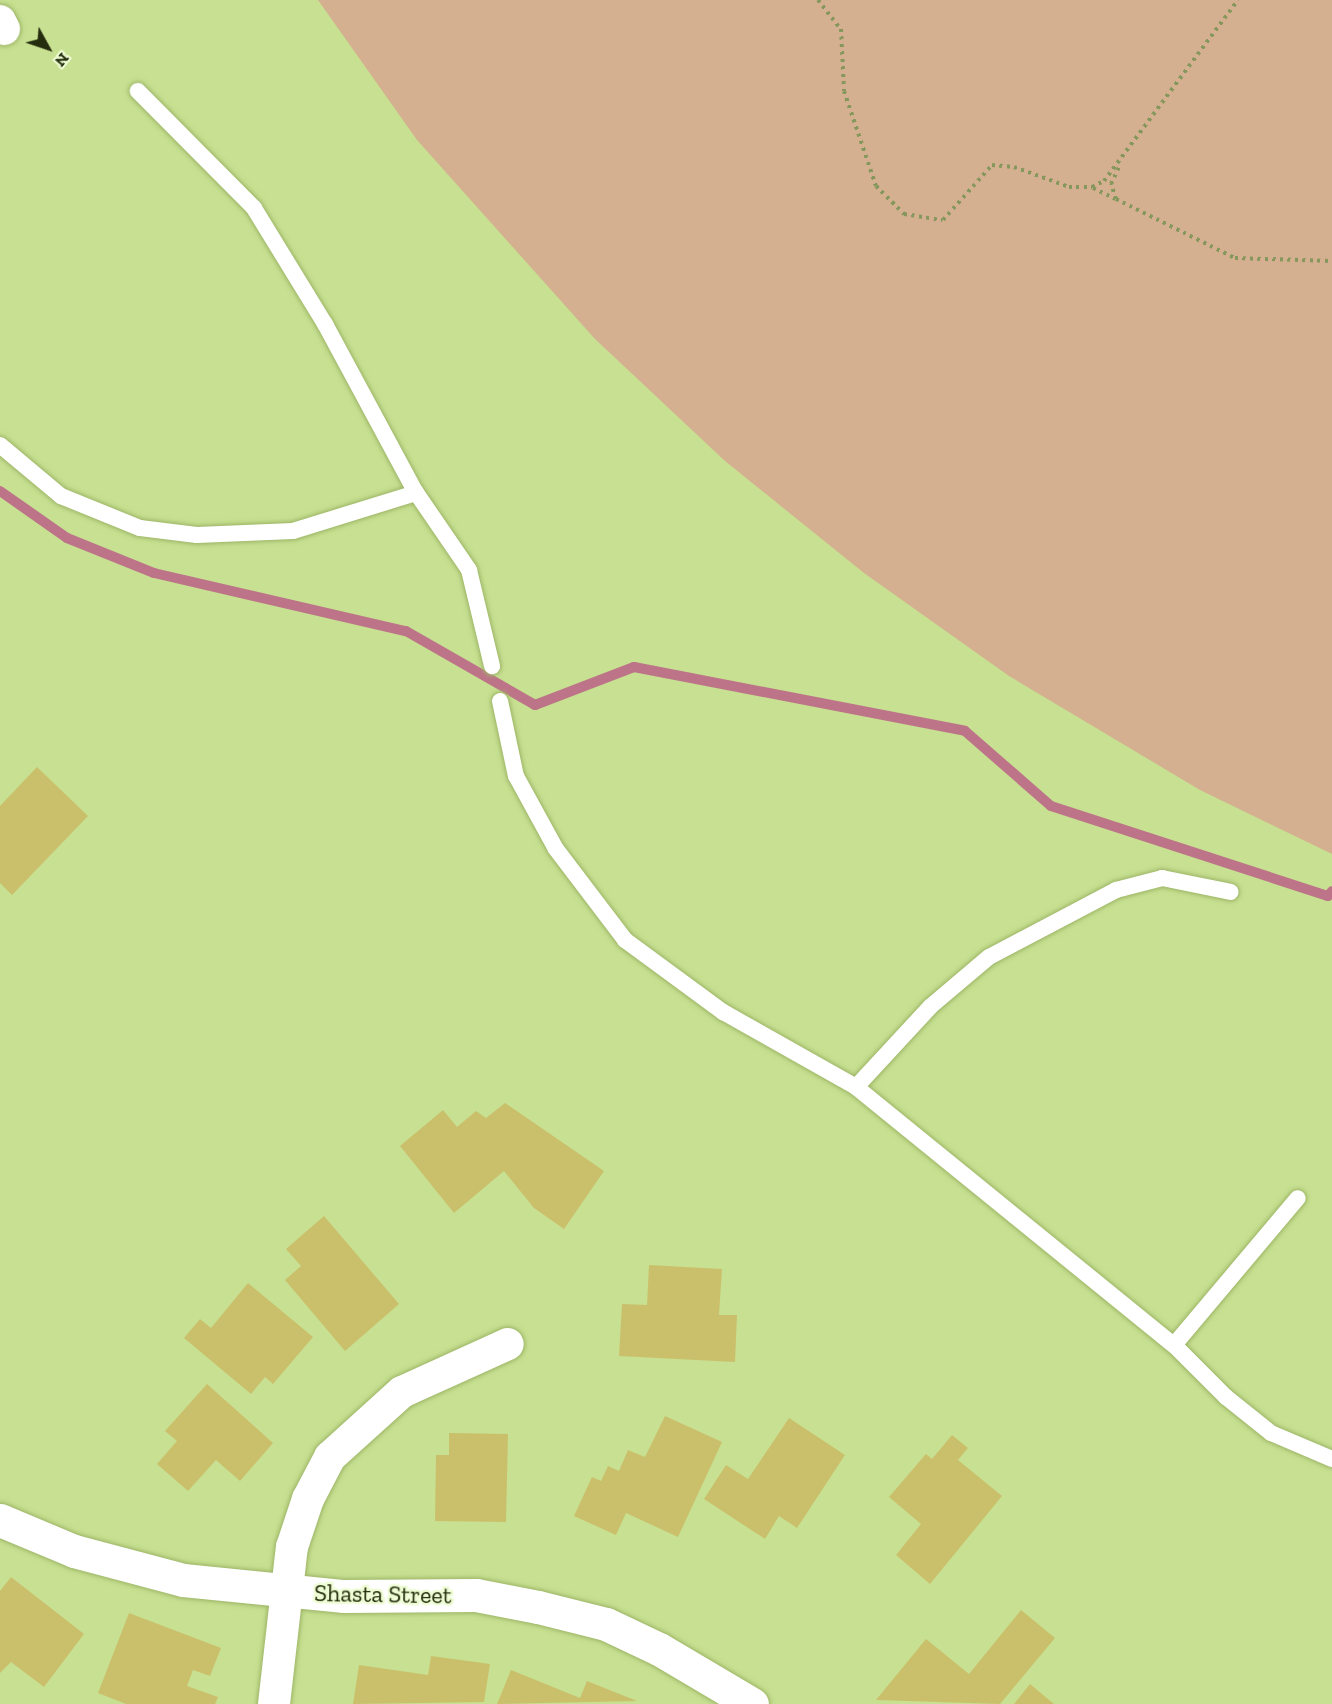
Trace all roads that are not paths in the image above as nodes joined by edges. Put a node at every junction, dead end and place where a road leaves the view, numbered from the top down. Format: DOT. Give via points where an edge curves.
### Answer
graph roads {
  1 [pos="138,91"];
  2 [pos="0,446"];
  3 [pos="415,491"];
  4 [pos="492,666"];
  5 [pos="500,701"];
  6 [pos="1231,892"];
  7 [pos="856,1087"];
  8 [pos="1298,1198"];
  9 [pos="508,1344"];
  10 [pos="1174,1345"];
  11 [pos="1332,1459"];
  12 [pos="0,1520"];
  13 [pos="288,1592"];
  14 [pos="274,1704"];
  15 [pos="752,1704"];
  1 -- 3 [label="lane" via="254,208 325,324"];
  2 -- 3 [label="lane" via="61,496 140,528 197,535 293,531"];
  3 -- 4 [label="lane" via="469,570"];
  5 -- 7 [label="lane" via="516,776 556,849 625,940 723,1012"];
  6 -- 7 [label="lane" via="1162,878 1105,896 989,957 931,1006"];
  7 -- 10 [label="lane"];
  8 -- 10 [label="lane"];
  9 -- 13 [label="street" via="402,1392 330,1457 308,1499 292,1547"];
  10 -- 11 [label="lane" via="1226,1397 1271,1433"];
  12 -- 13 [label="street, Shasta Street" via="133,1568"];
  13 -- 14 [label="street"];
  13 -- 15 [label="street, Shasta Street" via="477,1596 538,1607 638,1639 702,1670"];
}
